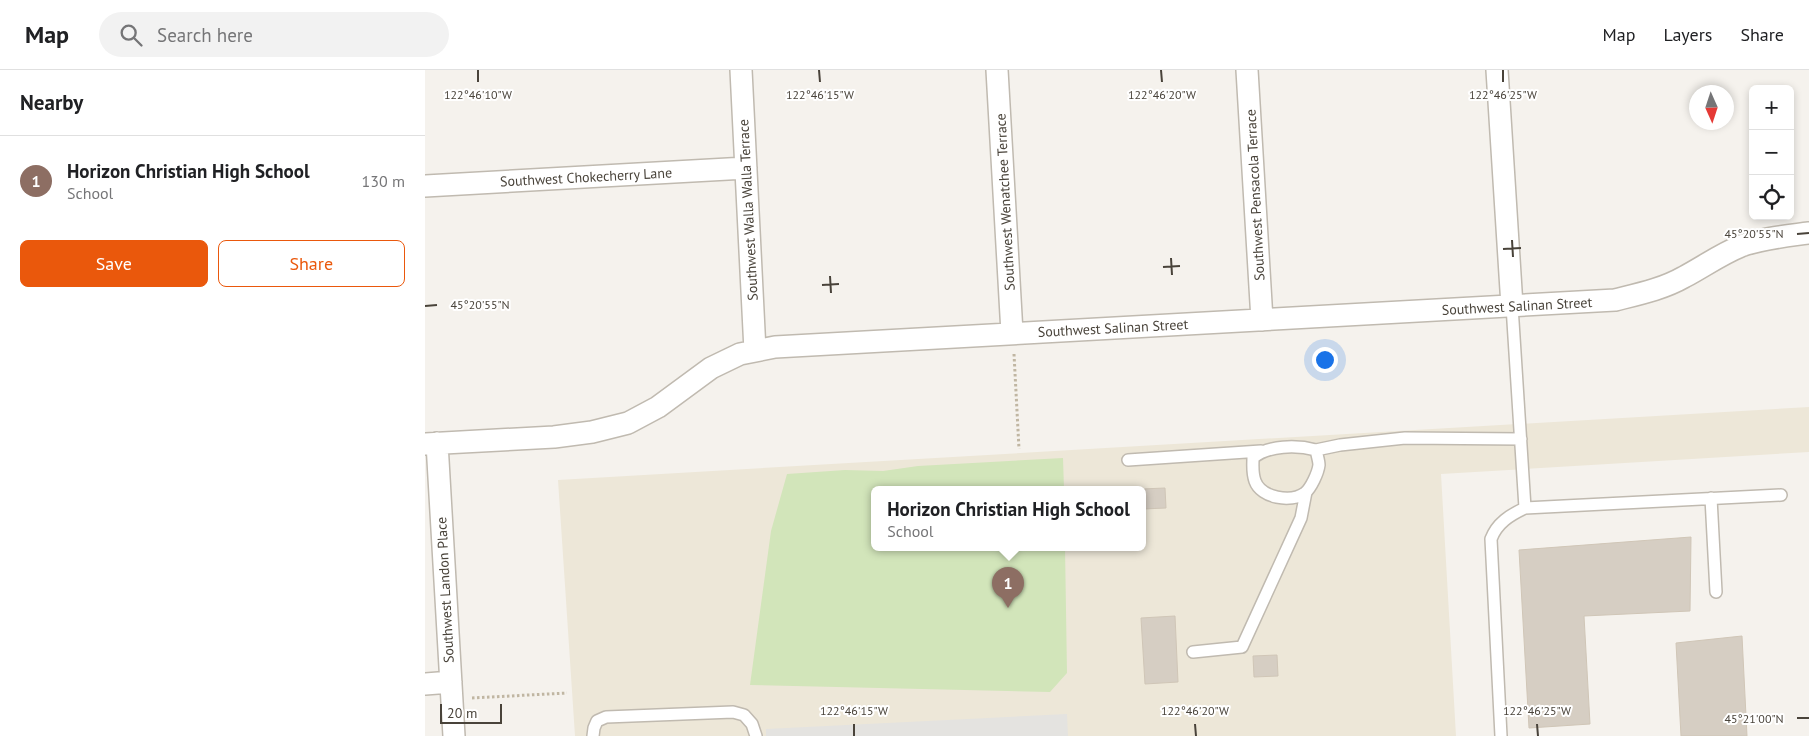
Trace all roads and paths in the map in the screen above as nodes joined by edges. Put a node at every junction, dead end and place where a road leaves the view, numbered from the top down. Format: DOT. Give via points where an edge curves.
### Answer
graph roads {
  1 [pos="741,70"];
  2 [pos="997,70"];
  3 [pos="1247,70"];
  4 [pos="1497,70"];
  5 [pos="746,168"];
  6 [pos="425,186"];
  7 [pos="1809,234"];
  8 [pos="1512,306"];
  9 [pos="1262,320"];
  10 [pos="1013,333"];
  11 [pos="755,351"];
  12 [pos="1521,440"];
  13 [pos="431,444"];
  14 [pos="1019,449"];
  15 [pos="1316,450"];
  16 [pos="1261,451"];
  17 [pos="1128,460"];
  18 [pos="1306,492"];
  19 [pos="1781,494"];
  20 [pos="1711,498"];
  21 [pos="1525,508"];
  22 [pos="1716,592"];
  23 [pos="1193,652"];
  24 [pos="425,684"];
  25 [pos="452,691"];
  26 [pos="567,693"];
  27 [pos="455,736"];
  28 [pos="593,736"];
  29 [pos="755,736"];
  30 [pos="1501,736"];
  1 -- 5 [label="street, Southwest Walla Walla Terrace"];
  2 -- 10 [label="street, Southwest Wenatchee Terrace"];
  3 -- 9 [label="street, Southwest Pensacola Terrace"];
  4 -- 8 [label="street"];
  5 -- 6 [label="street, Southwest Chokecherry Lane"];
  5 -- 11 [label="street, Southwest Walla Walla Terrace"];
  7 -- 8 [label="street, Southwest Salinan Street" via="1778,236 1743,245 1653,291 1615,300"];
  8 -- 9 [label="street, Southwest Salinan Street"];
  8 -- 12 [label="lane"];
  9 -- 10 [label="street, Southwest Salinan Street"];
  10 -- 11 [label="street, Southwest Salinan Street" via="803,345"];
  10 -- 14 [label="path"];
  11 -- 13 [label="street, Southwest Salinan Street" via="740,354 711,368 658,407 628,423 554,437"];
  12 -- 15 [label="lane" via="1405,438"];
  12 -- 21 [label="lane"];
  13 -- 25 [label="street, Southwest Landon Place"];
  15 -- 16 [label="lane" via="1291,447"];
  15 -- 18 [label="lane" via="1319,465"];
  16 -- 17 [label="lane"];
  16 -- 18 [label="lane" via="1253,458 1253,470 1255,483 1263,492 1275,497 1294,498"];
  18 -- 23 [label="lane" via="1301,518 1243,647"];
  19 -- 20 [label="lane"];
  20 -- 21 [label="lane"];
  20 -- 22 [label="lane"];
  21 -- 30 [label="lane" via="1502,521 1491,539"];
  24 -- 25 [label="street"];
  25 -- 26 [label="path"];
  25 -- 27 [label="street, Southwest Landon Place"];
  28 -- 29 [label="lane" via="597,721 606,717 724,711 744,715 752,724"];
}
